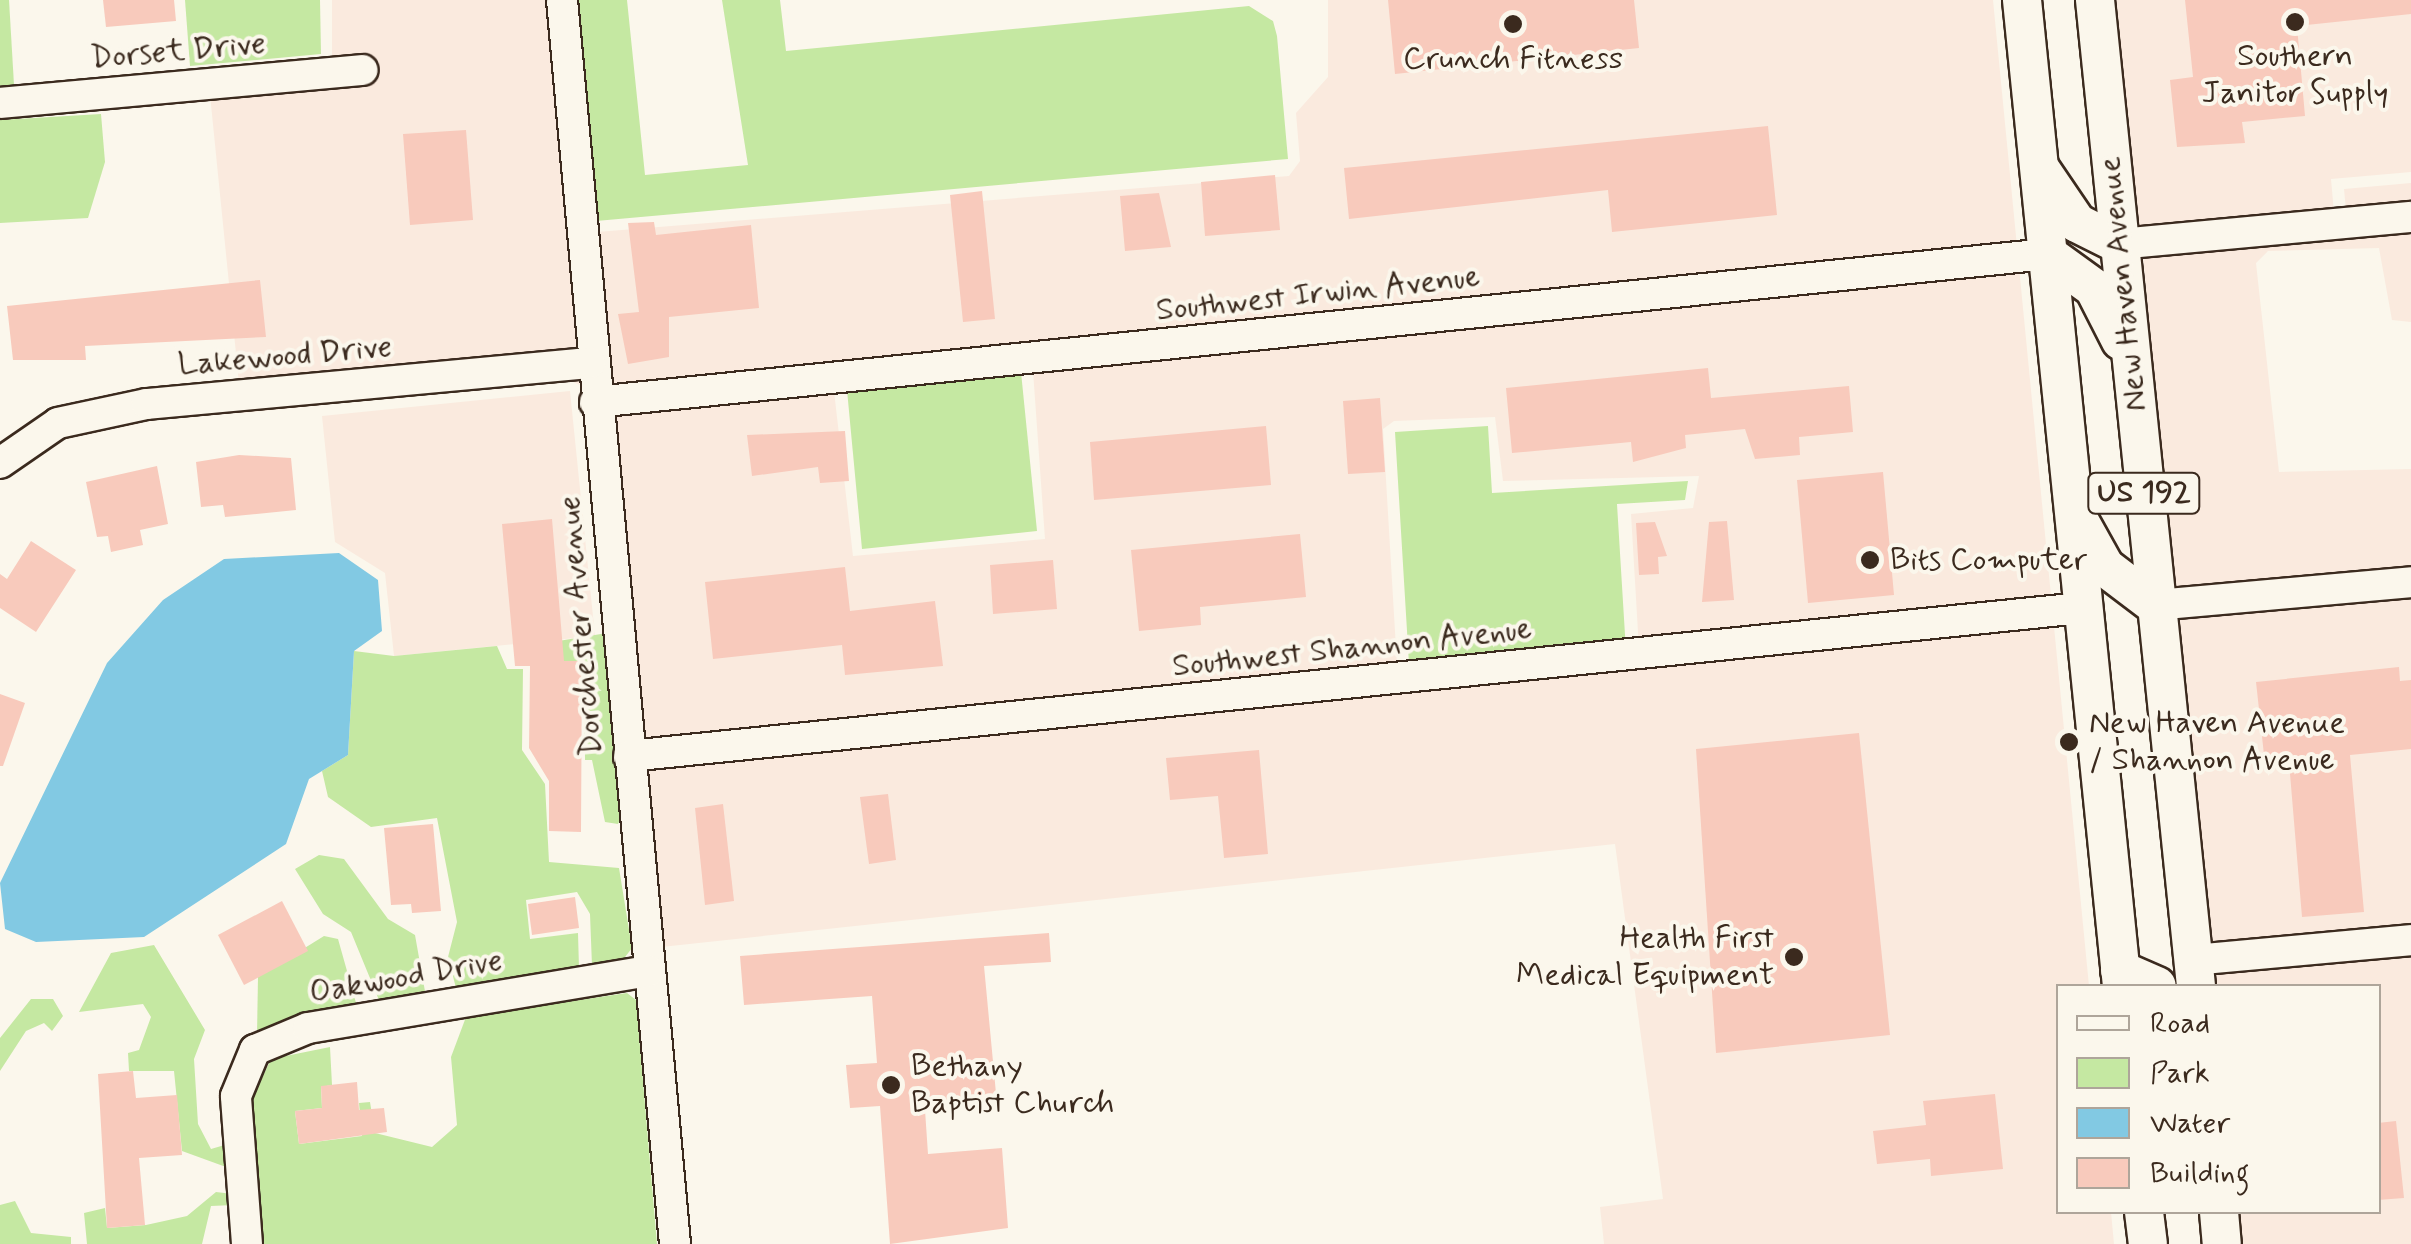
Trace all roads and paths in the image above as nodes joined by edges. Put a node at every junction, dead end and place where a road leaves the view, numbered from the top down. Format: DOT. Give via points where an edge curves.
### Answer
graph roads {
  1 [pos="562,0"];
  2 [pos="2022,0"];
  3 [pos="2095,0"];
  4 [pos="362,70"];
  5 [pos="0,102"];
  6 [pos="2037,164"];
  7 [pos="2411,218"];
  8 [pos="2119,244"];
  9 [pos="2047,254"];
  10 [pos="2131,360"];
  11 [pos="590,363"];
  12 [pos="595,402"];
  13 [pos="0,463"];
  14 [pos="2072,506"];
  15 [pos="2411,582"];
  16 [pos="2155,605"];
  17 [pos="2082,608"];
  18 [pos="629,756"];
  19 [pos="2411,940"];
  20 [pos="649,971"];
  21 [pos="2194,973"];
  22 [pos="2121,978"];
  23 [pos="2148,984"];
  24 [pos="2144,1214"];
  25 [pos="2219,1214"];
  26 [pos="246,1244"];
  27 [pos="675,1244"];
  28 [pos="2148,1244"];
  29 [pos="2222,1244"];
  1 -- 11 [label="street, Dorchester Avenue"];
  2 -- 6 [label="main road, US 192"];
  3 -- 8 [label="main road, New Haven Avenue / US 192"];
  4 -- 5 [label="street, Dorset Drive"];
  6 -- 8 [label="main road" via="2077,223"];
  6 -- 9 [label="main road, US 192"];
  7 -- 8 [label="street"];
  8 -- 10 [label="main road, New Haven Avenue / US 192"];
  9 -- 10 [label="main road" via="2094,288"];
  9 -- 12 [label="street, Southwest Irwin Avenue"];
  9 -- 14 [label="main road, US 192"];
  10 -- 16 [label="main road, New Haven Avenue / US 192"];
  11 -- 12 [label="street, Dorchester Avenue"];
  11 -- 13 [label="street, Lakewood Drive" via="146,404 58,424"];
  12 -- 18 [label="street, Dorchester Avenue"];
  14 -- 16 [label="main road" via="2106,567"];
  14 -- 17 [label="main road, US 192"];
  15 -- 16 [label="street"];
  16 -- 21 [label="main road, New Haven Avenue / US 192"];
  17 -- 18 [label="street, Southwest Shannon Avenue"];
  17 -- 22 [label="main road, US 192"];
  18 -- 20 [label="street, Dorchester Avenue"];
  19 -- 21 [label="street"];
  20 -- 26 [label="street, Oakwood Drive" via="308,1028 255,1050 236,1096"];
  20 -- 27 [label="street, Dorchester Avenue"];
  22 -- 23 [label="main road"];
  24 -- 28 [label="main road"];
  25 -- 29 [label="main road"];
}
